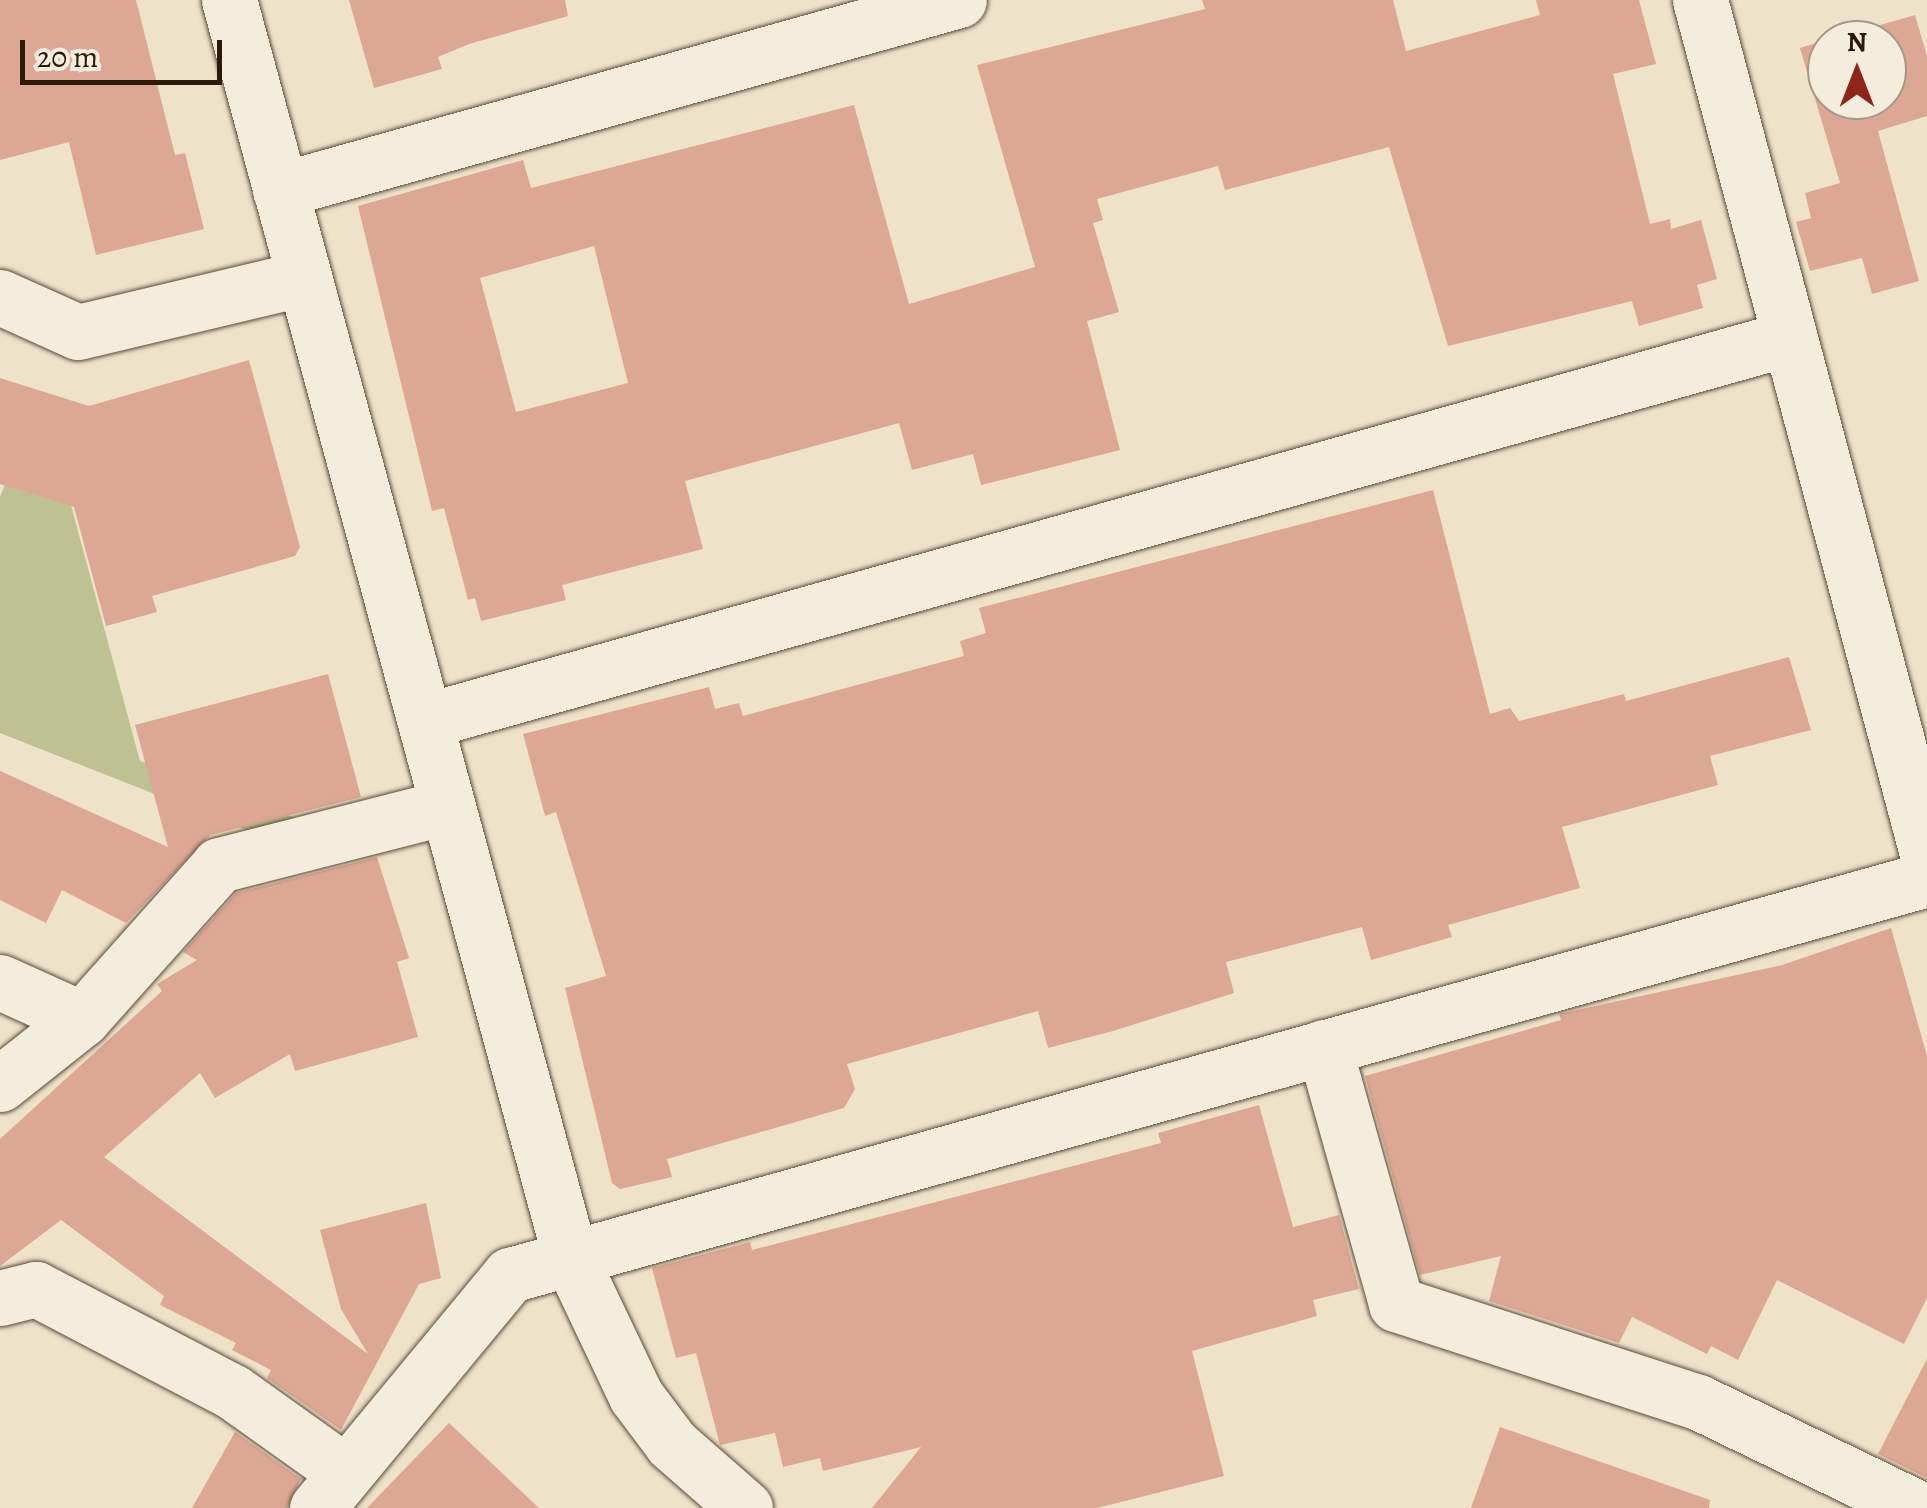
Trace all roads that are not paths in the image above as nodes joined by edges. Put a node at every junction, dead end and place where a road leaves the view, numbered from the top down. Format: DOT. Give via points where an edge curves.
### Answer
graph roads {
  1 [pos="229,0"];
  2 [pos="959,0"];
  3 [pos="1700,0"];
  4 [pos="280,190"];
  5 [pos="304,278"];
  6 [pos="0,297"];
  7 [pos="1790,338"];
  8 [pos="424,720"];
  9 [pos="448,806"];
  10 [pos="1927,854"];
  11 [pos="1927,879"];
  12 [pos="0,982"];
  13 [pos="82,1019"];
  14 [pos="1324,1047"];
  15 [pos="0,1084"];
  16 [pos="570,1257"];
  17 [pos="0,1298"];
  18 [pos="331,1490"];
  19 [pos="744,1508"];
  20 [pos="1917,1508"];
  1 -- 4 [label="street"];
  2 -- 4 [label="street"];
  3 -- 7 [label="street"];
  4 -- 5 [label="street"];
  5 -- 6 [label="street" via="78,332"];
  5 -- 8 [label="street"];
  7 -- 8 [label="street"];
  7 -- 10 [label="street"];
  8 -- 9 [label="street"];
  9 -- 13 [label="street" via="219,865"];
  9 -- 16 [label="street"];
  11 -- 14 [label="street"];
  12 -- 13 [label="street"];
  13 -- 15 [label="street"];
  14 -- 16 [label="street"];
  14 -- 20 [label="street" via="1396,1304 1698,1402"];
  16 -- 18 [label="street" via="510,1275"];
  16 -- 19 [label="street" via="636,1396 672,1444"];
  17 -- 18 [label="street" via="36,1289 234,1392"];
}
